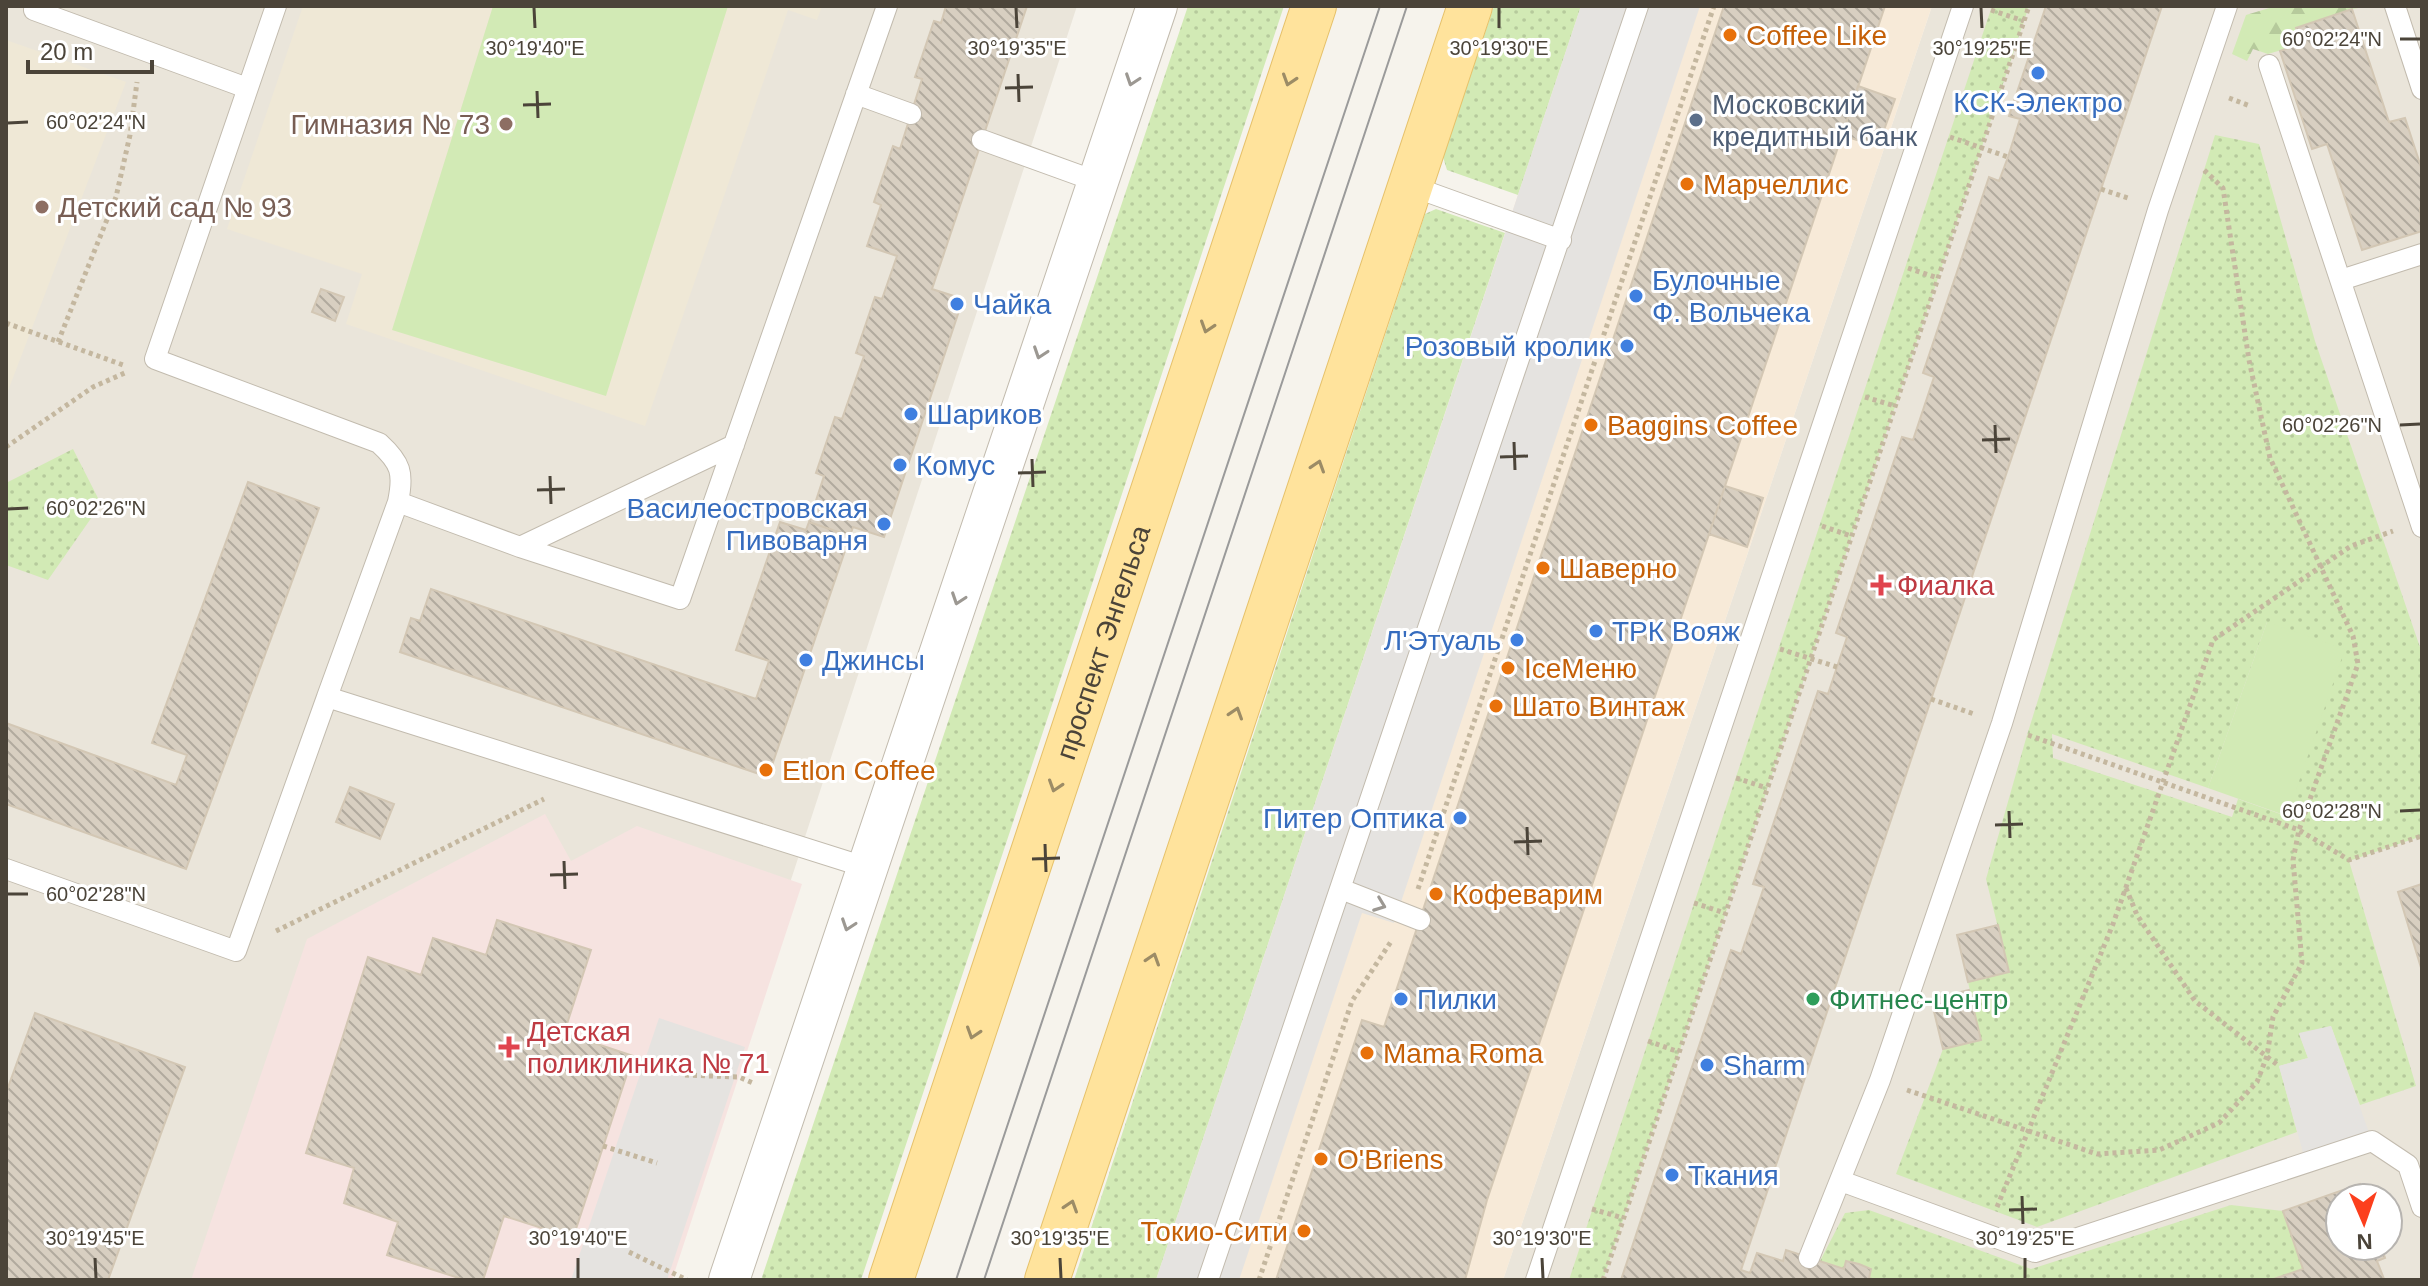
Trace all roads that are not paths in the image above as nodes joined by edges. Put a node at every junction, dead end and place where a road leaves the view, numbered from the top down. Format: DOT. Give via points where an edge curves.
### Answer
graph roads {
  1 [pos="36,6"];
  2 [pos="276,6"];
  3 [pos="887,6"];
  4 [pos="1157,6"];
  5 [pos="1314,6"];
  6 [pos="1470,6"];
  7 [pos="1638,6"];
  8 [pos="1963,6"];
  9 [pos="2227,6"];
  10 [pos="2395,6"];
  11 [pos="2269,65"];
  12 [pos="247,88"];
  13 [pos="2422,89"];
  14 [pos="856,94"];
  15 [pos="911,114"];
  16 [pos="982,140"];
  17 [pos="1098,182"];
  18 [pos="1411,186"];
  19 [pos="1561,240"];
  20 [pos="2422,254"];
  21 [pos="2341,280"];
  22 [pos="734,445"];
  23 [pos="398,502"];
  24 [pos="2421,524"];
  25 [pos="520,547"];
  26 [pos="327,697"];
  27 [pos="868,868"];
  28 [pos="6,869"];
  29 [pos="1341,889"];
  30 [pos="1414,918"];
  31 [pos="1841,1181"];
  32 [pos="2422,1207"];
  33 [pos="1809,1258"];
  34 [pos="729,1280"];
  35 [pos="891,1280"];
  36 [pos="1047,1280"];
  37 [pos="1208,1280"];
  38 [pos="1536,1280"];
  1 -- 12 [label="lane" via="34,10"];
  2 -- 12 [label="lane"];
  3 -- 14 [label="lane"];
  4 -- 17 [label="street, one-way"];
  5 -- 35 [label="main road, проспект Энгельса, one-way"];
  6 -- 18 [label="main road"];
  7 -- 19 [label="lane"];
  8 -- 38 [label="lane"];
  9 -- 31 [label="lane" via="2002,723"];
  10 -- 13 [label="lane"];
  11 -- 21 [label="lane"];
  12 -- 23 [label="lane" via="155,359 379,443 394,456 403,478"];
  14 -- 15 [label="lane"];
  14 -- 22 [label="lane"];
  16 -- 17 [label="lane"];
  17 -- 27 [label="street, one-way"];
  18 -- 19 [label="lane"];
  36 -- 18 [label="main road, one-way"];
  19 -- 29 [label="lane"];
  20 -- 21 [label="lane"];
  21 -- 24 [label="lane"];
  22 -- 25 [label="lane"];
  22 -- 25 [label="lane" via="680,599"];
  23 -- 25 [label="lane"];
  23 -- 26 [label="lane"];
  26 -- 27 [label="lane"];
  26 -- 28 [label="lane" via="236,951"];
  27 -- 34 [label="street, one-way"];
  29 -- 30 [label="lane, one-way"];
  29 -- 37 [label="lane"];
  31 -- 32 [label="lane" via="2035,1252 2372,1141 2408,1165"];
  31 -- 33 [label="lane"];
}
